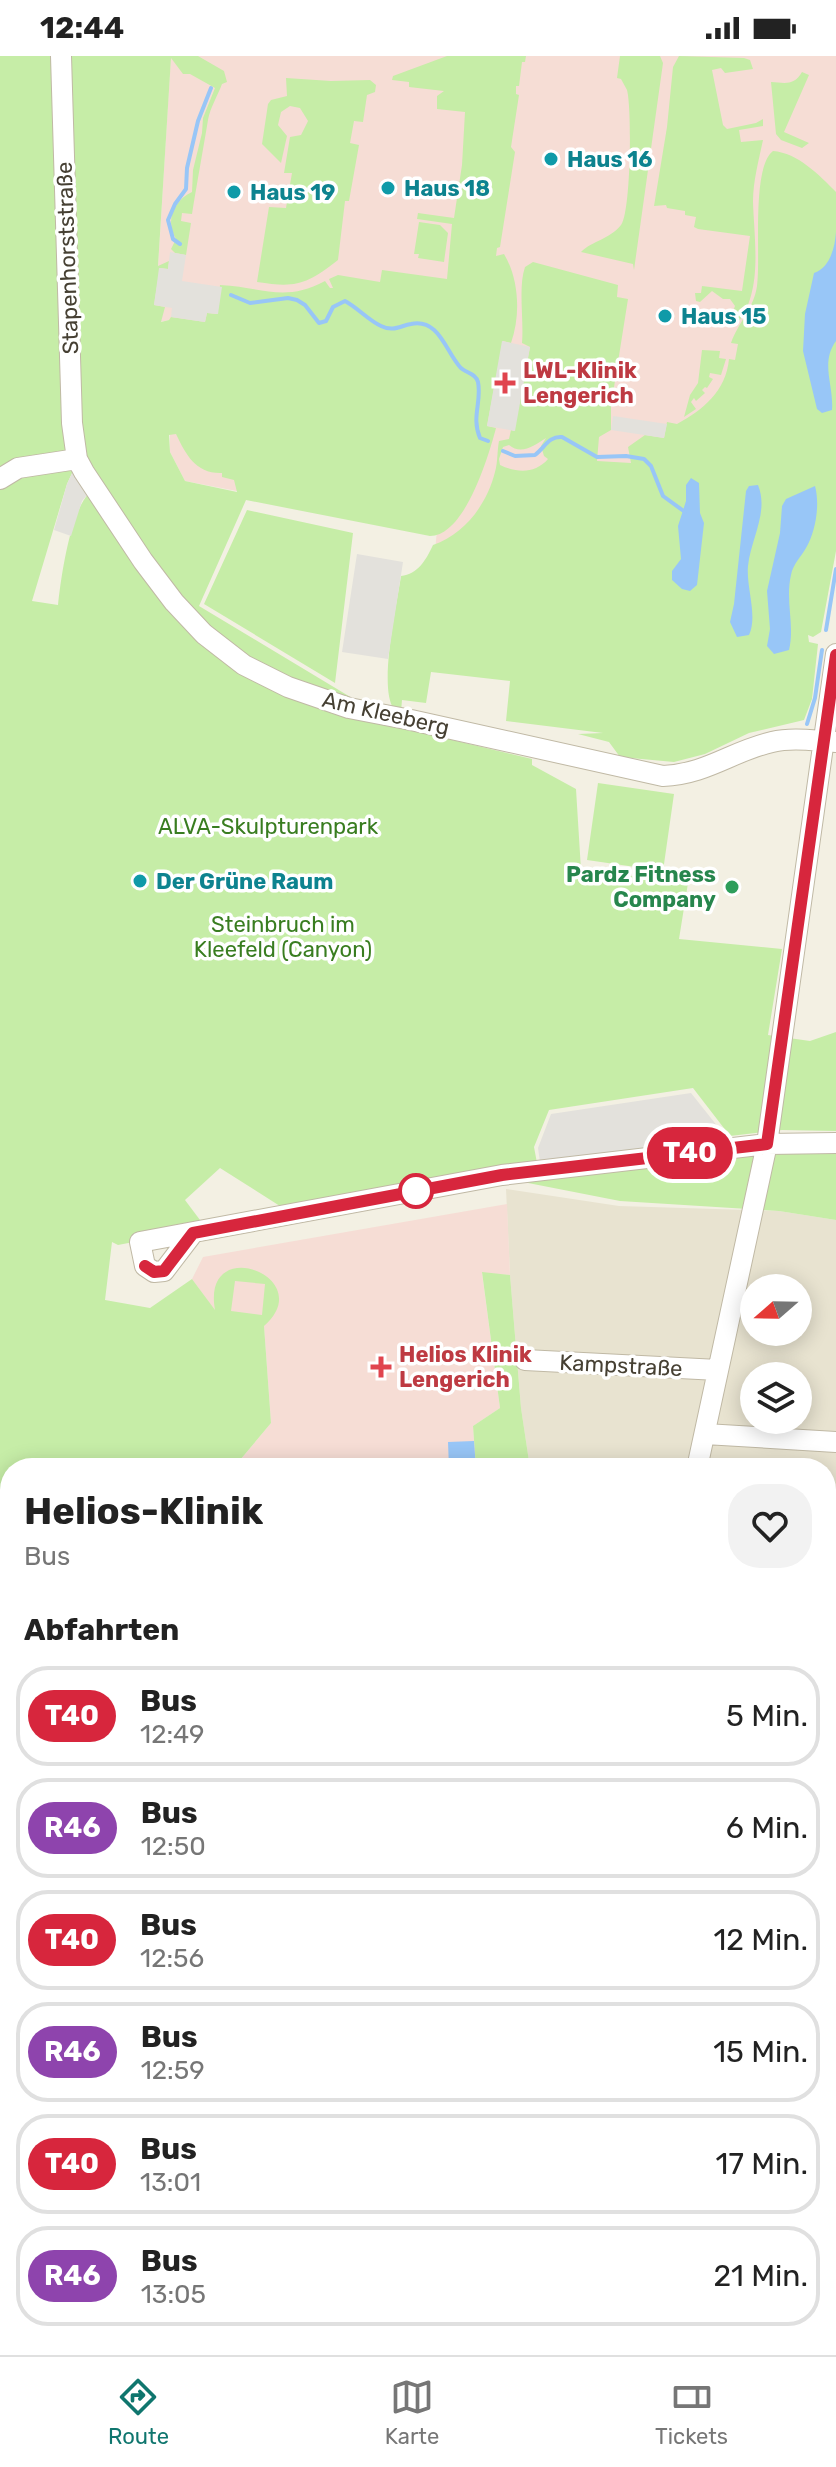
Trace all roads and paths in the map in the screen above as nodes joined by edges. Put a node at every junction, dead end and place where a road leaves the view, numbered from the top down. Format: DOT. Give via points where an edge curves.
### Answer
graph roads {
  1 [pos="61,56"];
  2 [pos="77,459"];
  3 [pos="0,479"];
  4 [pos="836,654"];
  5 [pos="830,742"];
  6 [pos="836,1143"];
  7 [pos="767,1144"];
  8 [pos="193,1233"];
  9 [pos="525,1360"];
  10 [pos="718,1370"];
  11 [pos="705,1434"];
  12 [pos="836,1442"];
  13 [pos="699,1458"];
  1 -- 2 [label="street, Stapenhorststraße"];
  2 -- 3 [label="street" via="18,468"];
  2 -- 5 [label="street, Am Kleeberg" via="174,602 244,665 288,687 349,708 663,776 699,771 773,742"];
  4 -- 5 [label="street"];
  5 -- 7 [label="street"];
  6 -- 7 [label="street"];
  7 -- 8 [label="street" via="502,1175"];
  7 -- 10 [label="street"];
  9 -- 10 [label="street, Kampstraße"];
  10 -- 11 [label="street"];
  11 -- 12 [label="street"];
  11 -- 13 [label="street"];
}
